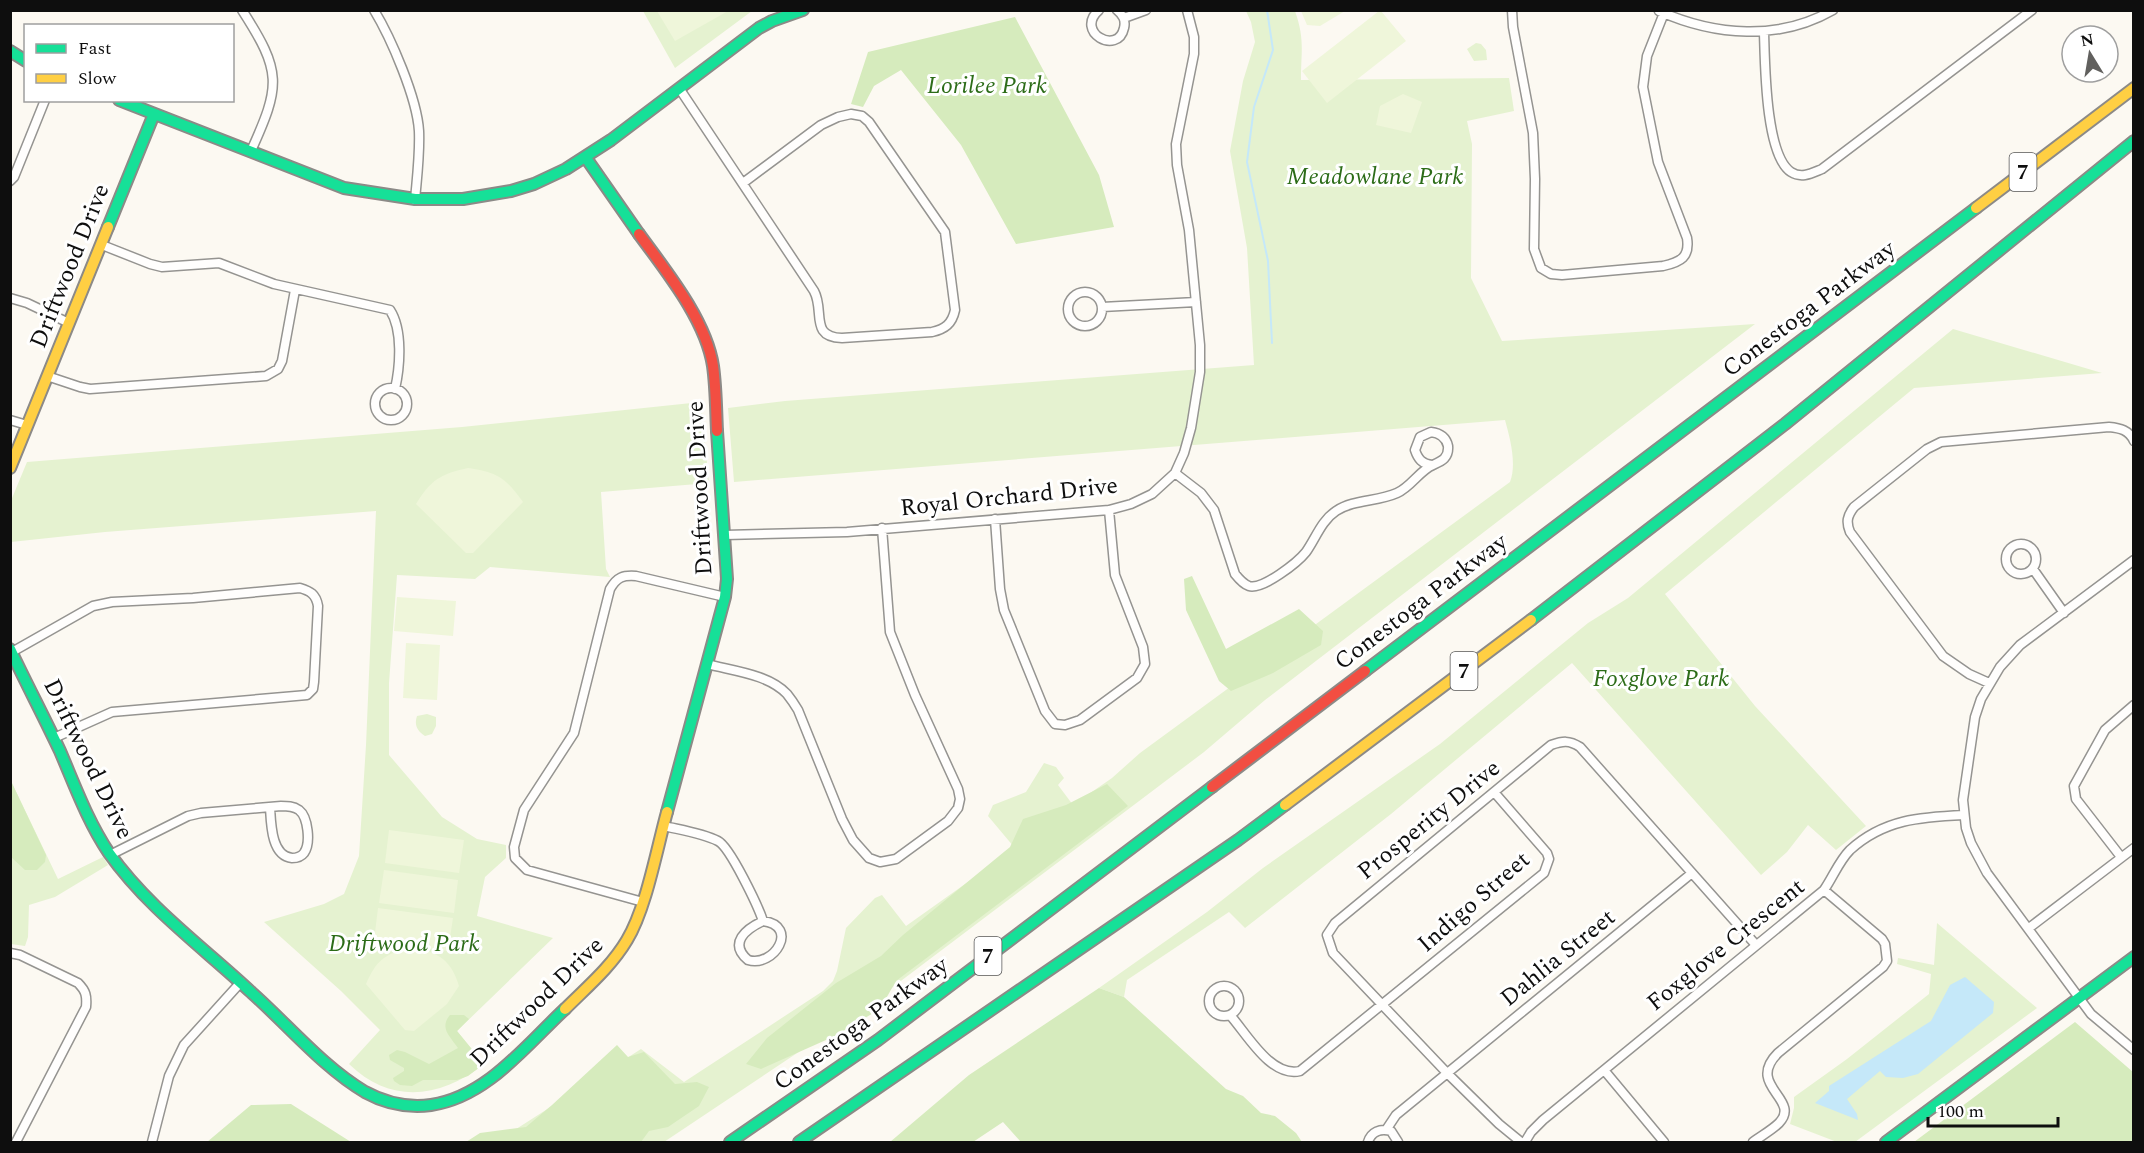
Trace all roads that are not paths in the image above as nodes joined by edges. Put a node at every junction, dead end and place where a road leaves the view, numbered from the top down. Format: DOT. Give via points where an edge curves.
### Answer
graph roads {
  1 [pos="242,10"];
  2 [pos="374,10"];
  3 [pos="803,10"];
  4 [pos="1099,10"];
  5 [pos="1117,10"];
  6 [pos="1146,10"];
  7 [pos="1187,10"];
  8 [pos="1512,10"];
  9 [pos="1833,10"];
  10 [pos="2032,10"];
  11 [pos="1662,12"];
  12 [pos="1124,18"];
  13 [pos="1764,32"];
  14 [pos="10,51"];
  15 [pos="24,61"];
  16 [pos="679,88"];
  17 [pos="2133,88"];
  18 [pos="44,102"];
  19 [pos="124,102"];
  20 [pos="154,114"];
  21 [pos="2133,141"];
  22 [pos="251,151"];
  23 [pos="586,158"];
  24 [pos="10,181"];
  25 [pos="743,183"];
  26 [pos="415,200"];
  27 [pos="102,245"];
  28 [pos="295,290"];
  29 [pos="10,298"];
  30 [pos="1196,302"];
  31 [pos="1102,307"];
  32 [pos="69,323"];
  33 [pos="47,376"];
  34 [pos="395,389"];
  35 [pos="10,420"];
  36 [pos="27,425"];
  37 [pos="2133,441"];
  38 [pos="1432,465"];
  39 [pos="10,468"];
  40 [pos="1175,472"];
  41 [pos="1109,510"];
  42 [pos="995,519"];
  43 [pos="882,528"];
  44 [pos="726,535"];
  45 [pos="2133,560"];
  46 [pos="2032,569"];
  47 [pos="724,597"];
  48 [pos="2064,613"];
  49 [pos="11,651"];
  50 [pos="707,664"];
  51 [pos="1989,683"];
  52 [pos="2133,705"];
  53 [pos="54,738"];
  54 [pos="1494,792"];
  55 [pos="270,807"];
  56 [pos="1964,815"];
  57 [pos="664,826"];
  58 [pos="2133,848"];
  59 [pos="110,855"];
  60 [pos="2121,857"];
  61 [pos="1692,873"];
  62 [pos="1824,890"];
  63 [pos="643,902"];
  64 [pos="763,921"];
  65 [pos="2029,928"];
  66 [pos="1756,945"];
  67 [pos="10,953"];
  68 [pos="2133,957"];
  69 [pos="241,982"];
  70 [pos="2079,997"];
  71 [pos="1382,1005"];
  72 [pos="1230,1015"];
  73 [pos="2133,1050"];
  74 [pos="1604,1070"];
  75 [pos="1447,1072"];
  76 [pos="1386,1130"];
  77 [pos="16,1143"];
  78 [pos="152,1143"];
  79 [pos="730,1143"];
  80 [pos="799,1143"];
  81 [pos="1368,1143"];
  82 [pos="1398,1143"];
  83 [pos="1523,1143"];
  84 [pos="1664,1143"];
  85 [pos="1753,1143"];
  86 [pos="1886,1143"];
  1 -- 22 [label="street" via="269,55 274,80 272,100"];
  2 -- 26 [label="street" via="387,32 417,113"];
  3 -- 16 [label="main road" via="759,28"];
  4 -- 12 [label="street" via="1092,19 1092,29 1107,41 1121,34"];
  5 -- 12 [label="street"];
  6 -- 12 [label="street"];
  7 -- 30 [label="street, Royal Orchard Drive" via="1194,54 1176,144"];
  8 -- 11 [label="street" via="1533,133 1534,249 1541,268 1562,275 1663,266 1678,263 1686,256 1687,238 1658,162 1643,87 1647,56"];
  9 -- 13 [label="street" via="1814,21"];
  10 -- 13 [label="street" via="1822,169 1806,176 1791,172 1772,130 1765,86"];
  11 -- 13 [label="street" via="1739,33"];
  14 -- 15 [label="main road"];
  16 -- 23 [label="main road"];
  16 -- 25 [label="street"];
  17 -- 79 [label="main road, Conestoga Parkway / 7" via="887,1033"];
  18 -- 24 [label="street"];
  19 -- 20 [label="main road"];
  20 -- 22 [label="main road"];
  20 -- 27 [label="main road, Driftwood Drive"];
  21 -- 80 [label="main road, 7" via="1634,543 1238,840"];
  22 -- 26 [label="main road" via="344,188"];
  23 -- 26 [label="main road" via="532,184 451,200"];
  23 -- 44 [label="main road, Driftwood Drive" via="645,241 708,343"];
  25 -- 25 [label="street" via="816,297 819,325 825,334 842,338 932,332 951,322 955,310 945,232 862,116 851,114 822,125"];
  27 -- 28 [label="street" via="162,267 219,263"];
  27 -- 32 [label="main road, Driftwood Drive"];
  28 -- 33 [label="street" via="282,361 278,369 266,376 90,388"];
  28 -- 34 [label="street" via="390,310 397,325 400,367"];
  29 -- 32 [label="street"];
  30 -- 31 [label="street"];
  30 -- 40 [label="street, Royal Orchard Drive" via="1200,372 1191,428"];
  31 -- 31 [label="street" via="1088,293 1075,296 1068,309 1075,323 1085,326 1095,323"];
  32 -- 33 [label="main road, Driftwood Drive"];
  33 -- 36 [label="main road, Driftwood Drive"];
  35 -- 36 [label="street"];
  36 -- 39 [label="main road, Driftwood Drive"];
  37 -- 51 [label="street" via="2127,432 2109,427 1941,442 1927,449 1849,514 1850,532 1938,651 1969,674"];
  38 -- 40 [label="street" via="1399,492 1337,510 1302,556 1259,586 1242,582 1235,574 1214,510 1201,493"];
  40 -- 41 [label="street, Royal Orchard Drive" via="1152,494"];
  41 -- 42 [label="street, Royal Orchard Drive"];
  41 -- 42 [label="street" via="1115,575 1143,647 1145,664 1127,685 1080,720 1065,725 1055,724 1045,711 1004,610"];
  42 -- 43 [label="street, Royal Orchard Drive"];
  43 -- 44 [label="street, Royal Orchard Drive"];
  43 -- 50 [label="street" via="890,632 958,789 958,808 948,821 896,859 880,862 869,858 842,819 788,694 762,679"];
  44 -- 47 [label="main road, Driftwood Drive"];
  45 -- 48 [label="street"];
  46 -- 48 [label="street"];
  47 -- 50 [label="main road, Driftwood Drive"];
  47 -- 63 [label="street" via="636,576 625,575 615,580 574,733 524,810 514,847 515,858 527,870"];
  48 -- 51 [label="street" via="2009,655"];
  49 -- 53 [label="main road, Driftwood Drive"];
  49 -- 53 [label="street" via="93,606 112,602 300,588 314,595 318,606 314,682 307,695 112,712"];
  50 -- 57 [label="main road, Driftwood Drive"];
  51 -- 56 [label="street" via="1975,717 1964,786"];
  52 -- 60 [label="street" via="2105,730 2074,786 2076,799"];
  53 -- 59 [label="main road, Driftwood Drive" via="90,821"];
  54 -- 61 [label="street, Prosperity Drive" via="1551,745 1571,741"];
  54 -- 71 [label="street, Prosperity Drive" via="1327,935 1333,953"];
  54 -- 71 [label="street, Indigo Street" via="1547,853 1544,873"];
  55 -- 55 [label="street" via="280,853 295,859 307,846 305,817 291,806"];
  55 -- 59 [label="street" via="188,816"];
  56 -- 62 [label="street, Foxglove Crescent" via="1916,818 1883,829 1850,851"];
  56 -- 65 [label="street" via="1977,858"];
  57 -- 63 [label="main road, Driftwood Drive"];
  57 -- 64 [label="street" via="723,844"];
  58 -- 60 [label="street"];
  59 -- 69 [label="main road, Driftwood Drive" via="156,908"];
  60 -- 65 [label="street"];
  61 -- 66 [label="street, Prosperity Drive"];
  61 -- 75 [label="street, Dahlia Street"];
  62 -- 66 [label="street, Foxglove Crescent"];
  62 -- 85 [label="street" via="1882,939 1887,961 1768,1064 1767,1078 1784,1106 1783,1117"];
  63 -- 69 [label="main road, Driftwood Drive" via="623,948 596,979 494,1076 472,1091 441,1103 414,1106 389,1103 370,1095 341,1076"];
  64 -- 64 [label="street" via="740,940 741,953 748,960 759,962 780,945 781,932 777,926"];
  65 -- 70 [label="street"];
  66 -- 74 [label="street, Foxglove Crescent"];
  67 -- 77 [label="street" via="78,983 86,990 87,999"];
  68 -- 70 [label="main road"];
  69 -- 78 [label="street" via="184,1045 169,1076"];
  70 -- 73 [label="street" via="2091,1014"];
  70 -- 86 [label="main road"];
  71 -- 72 [label="street, Indigo Street" via="1294,1073 1272,1064"];
  71 -- 75 [label="street, Prosperity Drive"];
  74 -- 83 [label="street, Foxglove Crescent" via="1543,1120"];
  74 -- 84 [label="street"];
  75 -- 76 [label="street, Dahlia Street" via="1396,1115"];
  75 -- 83 [label="street, Prosperity Drive"];
  76 -- 81 [label="street, Dahlia Street" via="1376,1131"];
  76 -- 82 [label="street" via="1394,1134"];
}
